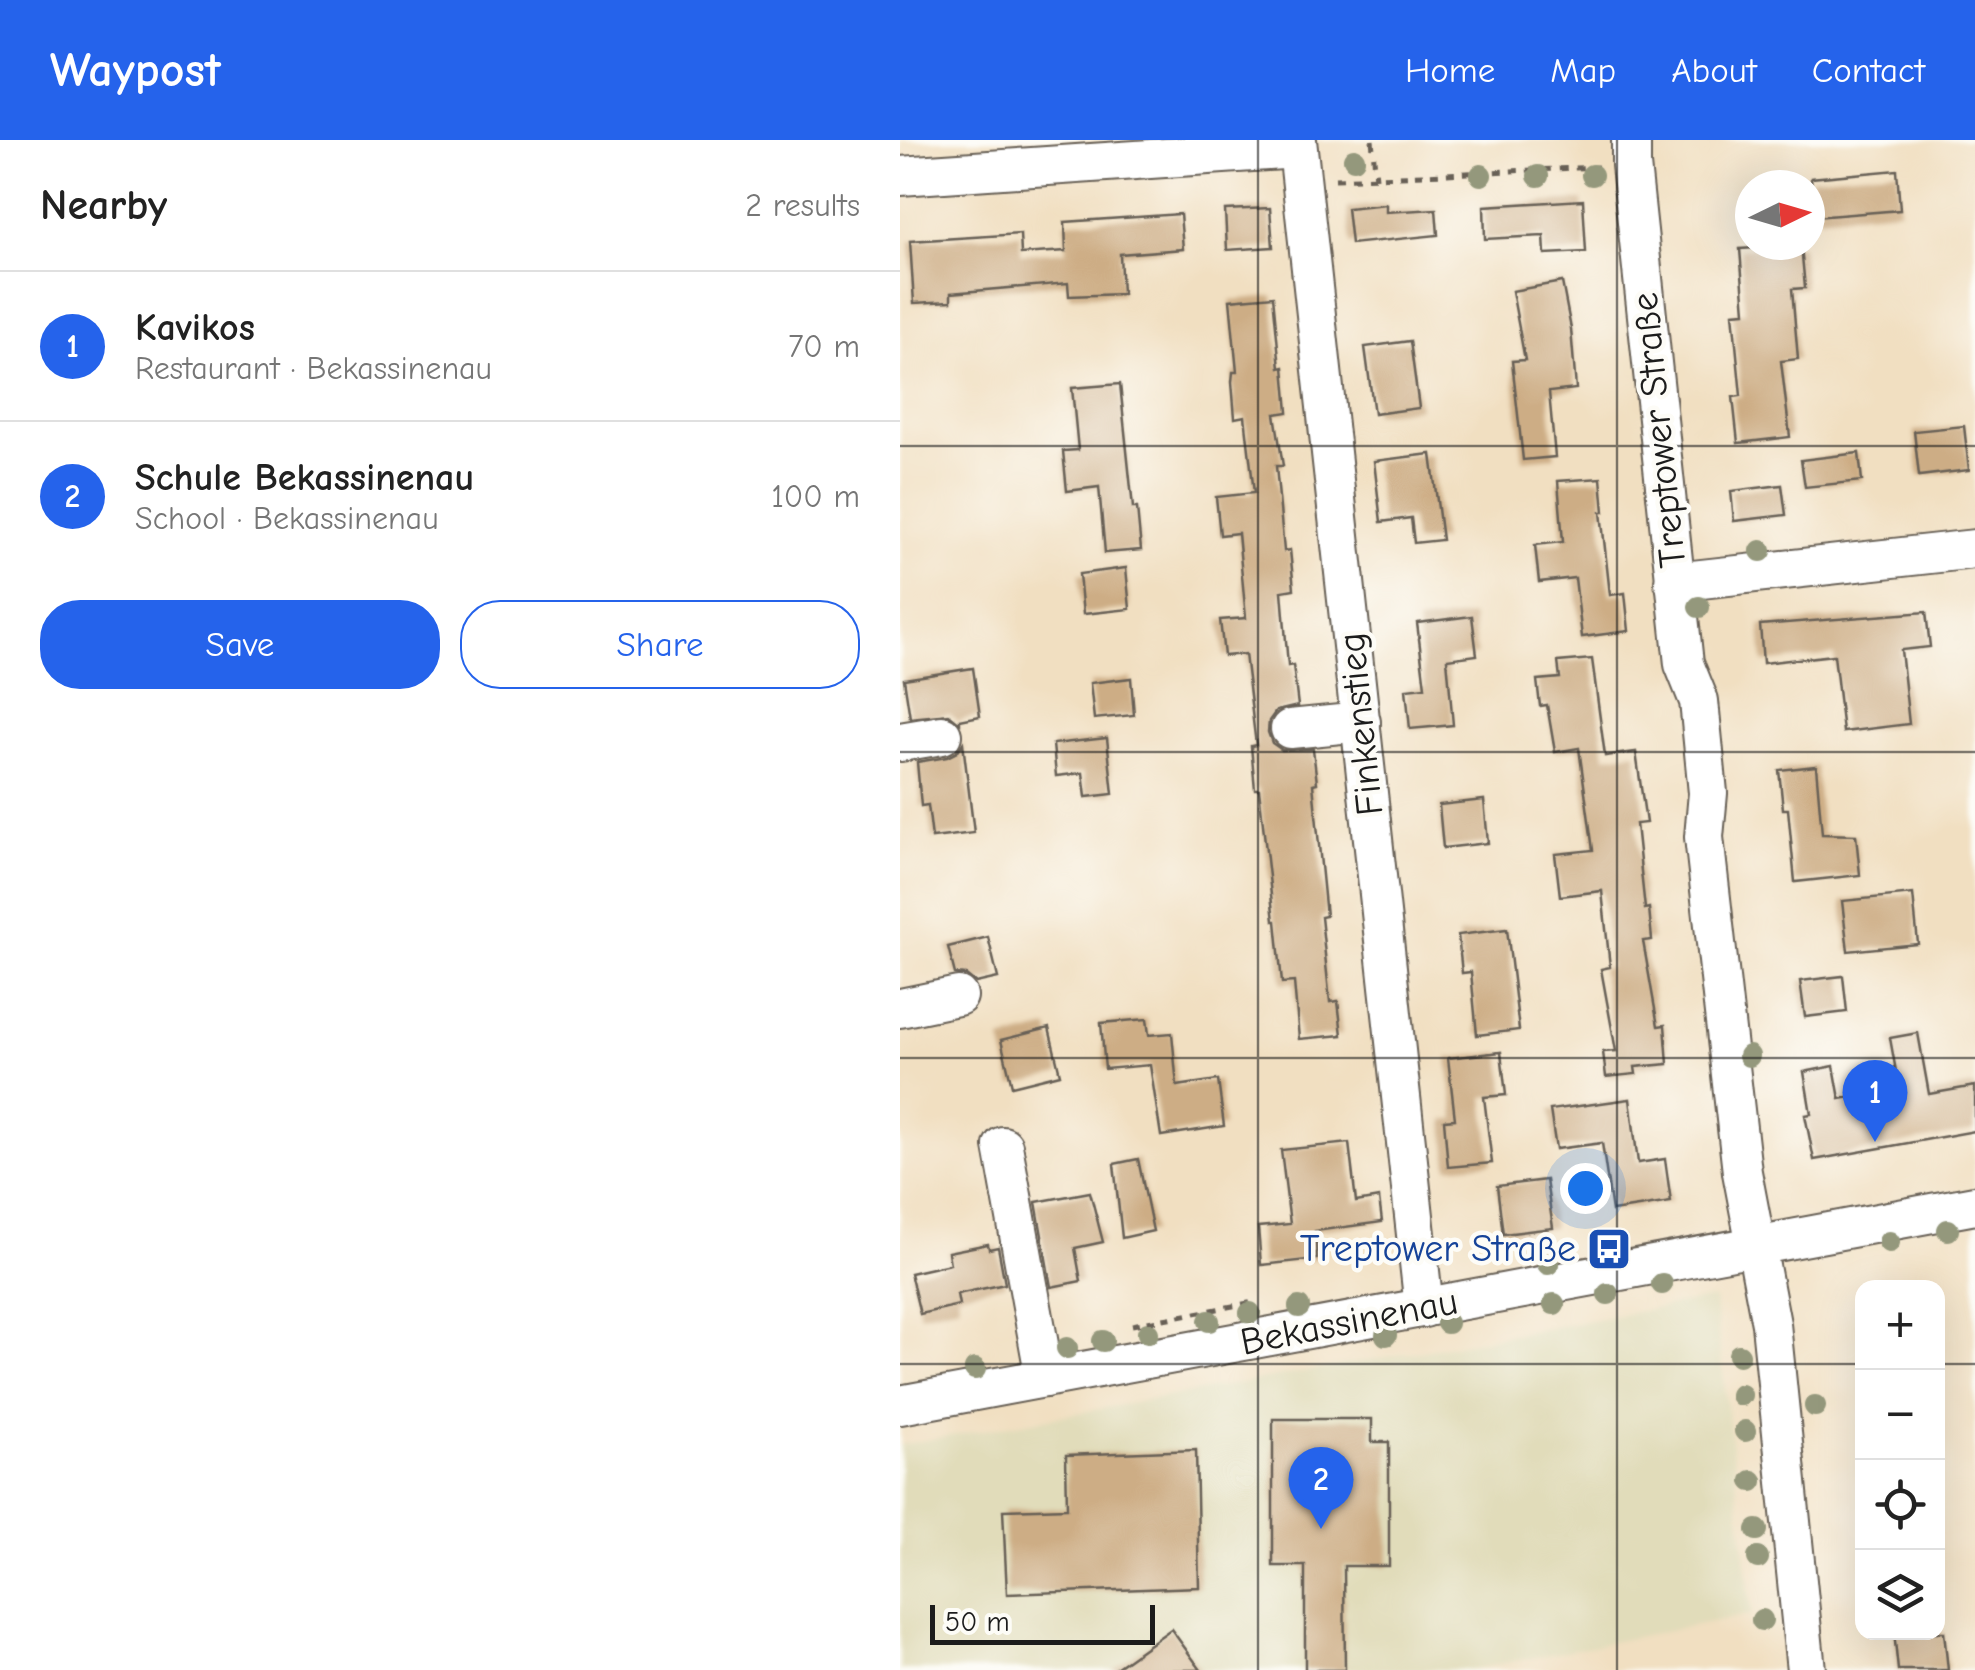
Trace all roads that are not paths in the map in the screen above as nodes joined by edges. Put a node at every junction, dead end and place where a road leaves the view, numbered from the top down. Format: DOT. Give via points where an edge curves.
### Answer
graph roads {
  1 [pos="1631,152"];
  2 [pos="1299,156"];
  3 [pos="900,176"];
  4 [pos="1975,549"];
  5 [pos="1674,582"];
  6 [pos="1360,722"];
  7 [pos="1290,729"];
  8 [pos="942,735"];
  9 [pos="900,742"];
  10 [pos="958,996"];
  11 [pos="900,1008"];
  12 [pos="1003,1146"];
  13 [pos="1975,1206"];
  14 [pos="1755,1248"];
  15 [pos="1424,1308"];
  16 [pos="1045,1378"];
  17 [pos="900,1405"];
  18 [pos="1806,1670"];
  1 -- 5 [label="street, Treptower Straße"];
  2 -- 3 [label="street"];
  2 -- 6 [label="street, Finkenstieg"];
  4 -- 5 [label="street"];
  5 -- 14 [label="street, Treptower Straße" via="1684,664 1699,701 1708,793 1704,836"];
  6 -- 7 [label="street"];
  6 -- 15 [label="street, Finkenstieg"];
  8 -- 9 [label="street"];
  10 -- 11 [label="street"];
  12 -- 16 [label="street"];
  13 -- 14 [label="street, Bekassinenau"];
  14 -- 15 [label="street, Bekassinenau"];
  14 -- 18 [label="street, Treptower Straße" via="1771,1324"];
  15 -- 16 [label="street, Bekassinenau"];
  16 -- 17 [label="street, Bekassinenau"];
}
